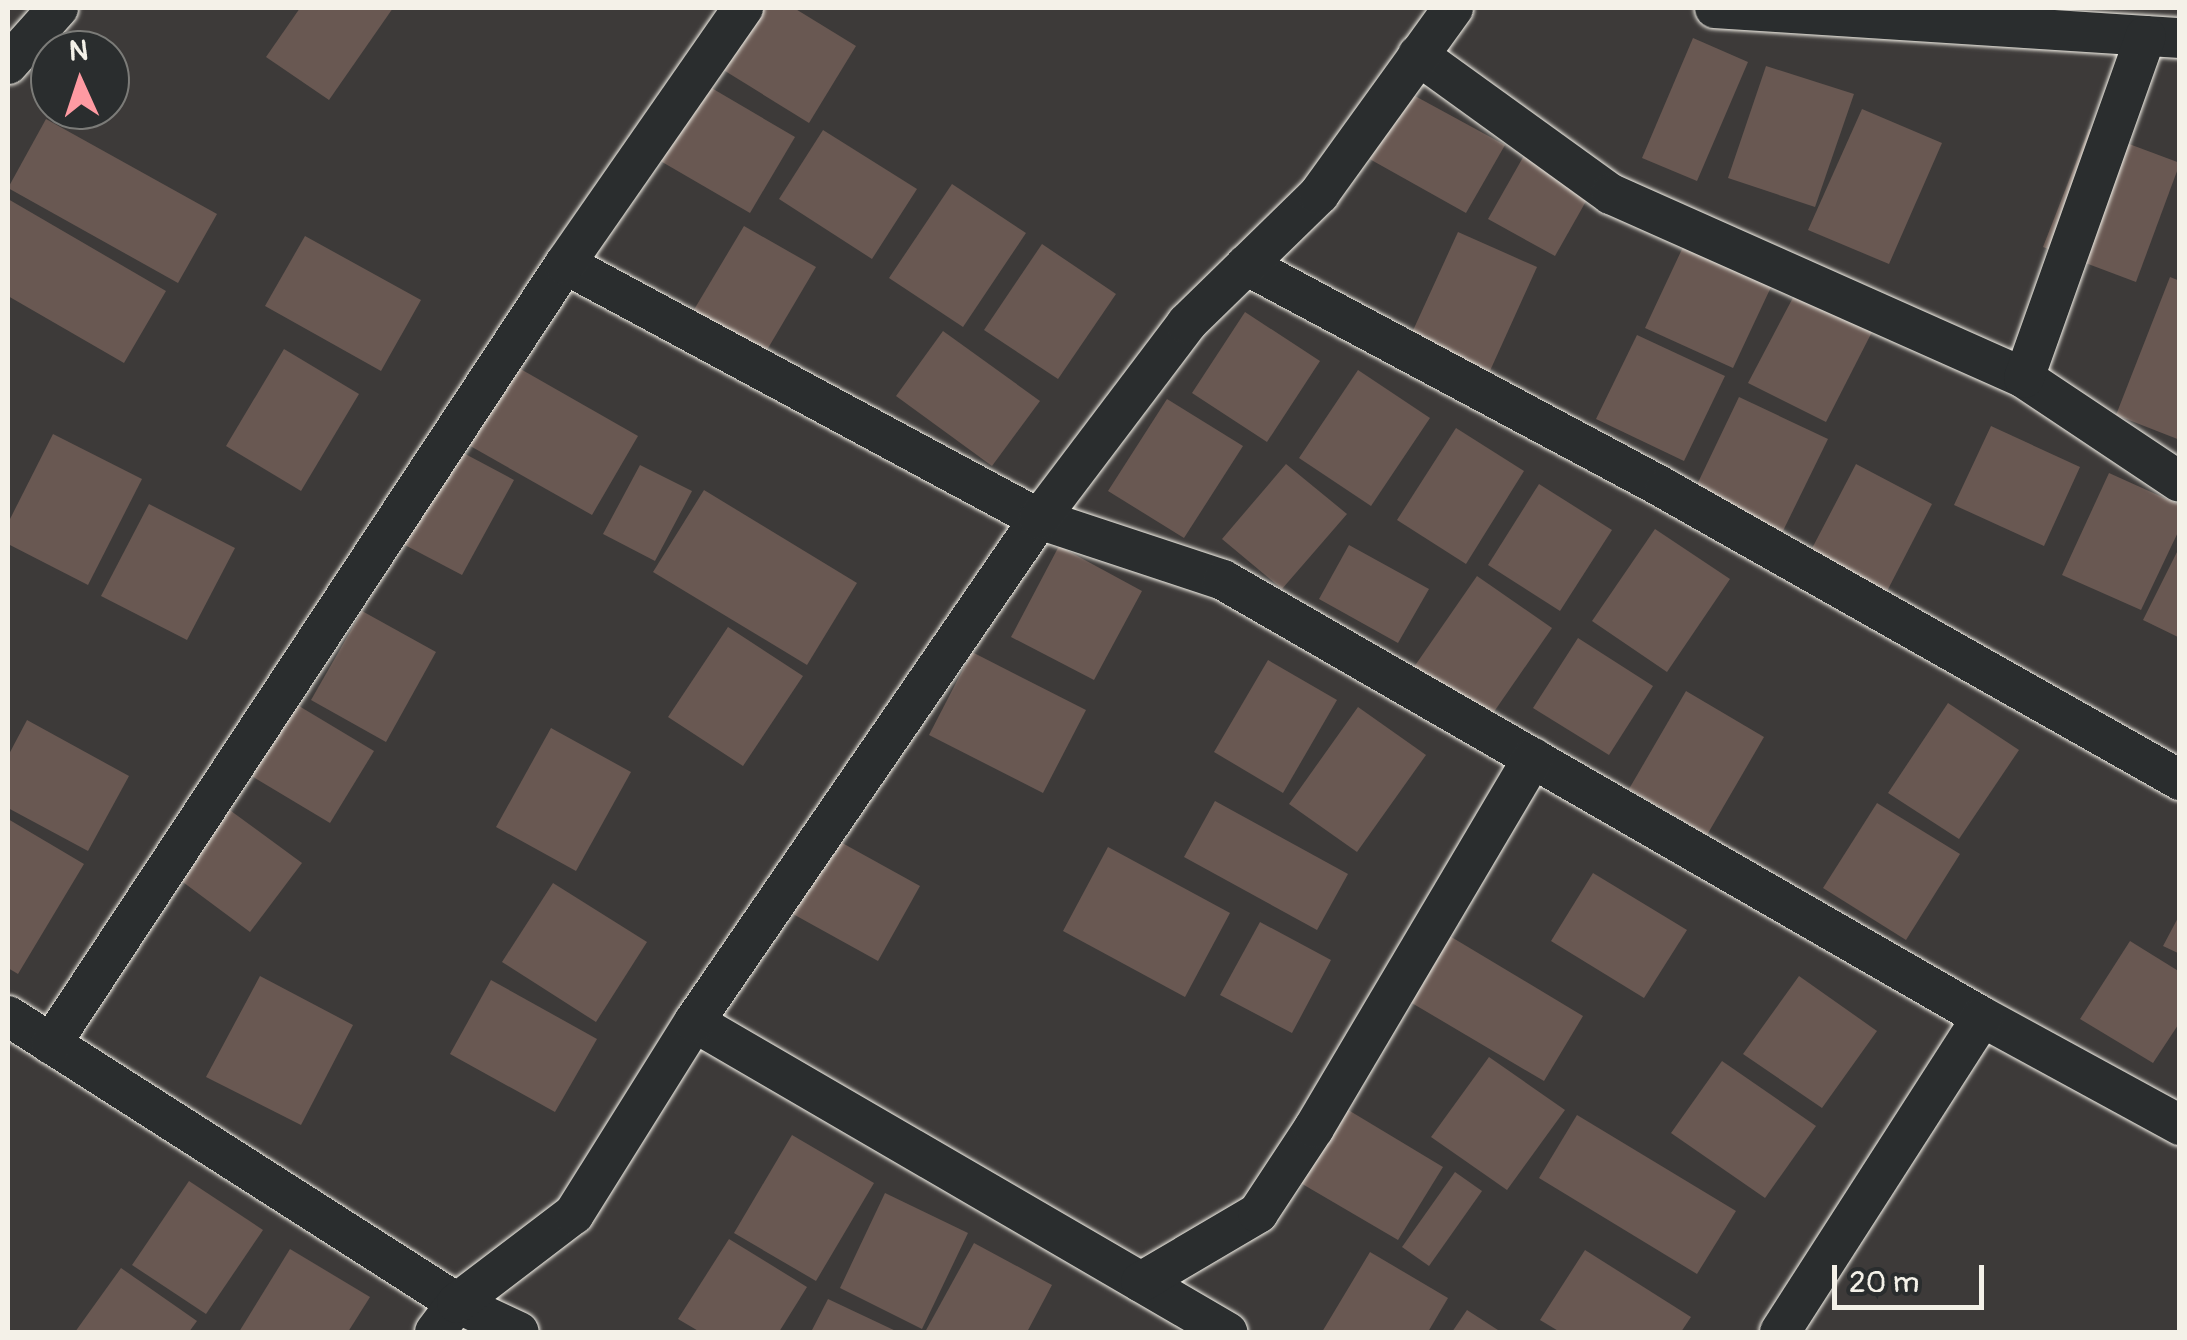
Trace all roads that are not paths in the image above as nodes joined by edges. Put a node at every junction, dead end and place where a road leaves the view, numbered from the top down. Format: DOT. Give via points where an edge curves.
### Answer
graph roads {
  1 [pos="58,8"];
  2 [pos="743,8"];
  3 [pos="1452,8"];
  4 [pos="1715,8"];
  5 [pos="2162,37"];
  6 [pos="1418,55"];
  7 [pos="8,64"];
  8 [pos="565,264"];
  9 [pos="1246,265"];
  10 [pos="2024,378"];
  11 [pos="2180,482"];
  12 [pos="1039,519"];
  13 [pos="1533,758"];
  14 [pos="2180,780"];
  15 [pos="8,1016"];
  16 [pos="1982,1018"];
  17 [pos="694,1022"];
  18 [pos="51,1044"];
  19 [pos="2180,1125"];
  20 [pos="1141,1282"];
  21 [pos="446,1318"];
  22 [pos="519,1332"];
  23 [pos="1228,1332"];
  24 [pos="1780,1332"];
  1 -- 7 [label="street"];
  2 -- 8 [label="street"];
  3 -- 6 [label="street"];
  4 -- 5 [label="street"];
  5 -- 10 [label="street"];
  6 -- 9 [label="street" via="1319,194"];
  6 -- 10 [label="street" via="1611,194"];
  8 -- 12 [label="street"];
  8 -- 18 [label="street"];
  9 -- 12 [label="street" via="1187,323"];
  9 -- 14 [label="street" via="1665,489"];
  10 -- 11 [label="street"];
  12 -- 13 [label="street" via="1223,580"];
  12 -- 17 [label="street"];
  13 -- 16 [label="street"];
  13 -- 20 [label="street" via="1258,1213"];
  15 -- 18 [label="street"];
  16 -- 19 [label="street"];
  16 -- 24 [label="street"];
  17 -- 20 [label="street"];
  17 -- 21 [label="street" via="574,1214"];
  18 -- 21 [label="street"];
  20 -- 23 [label="street"];
  21 -- 22 [label="street"];
}
